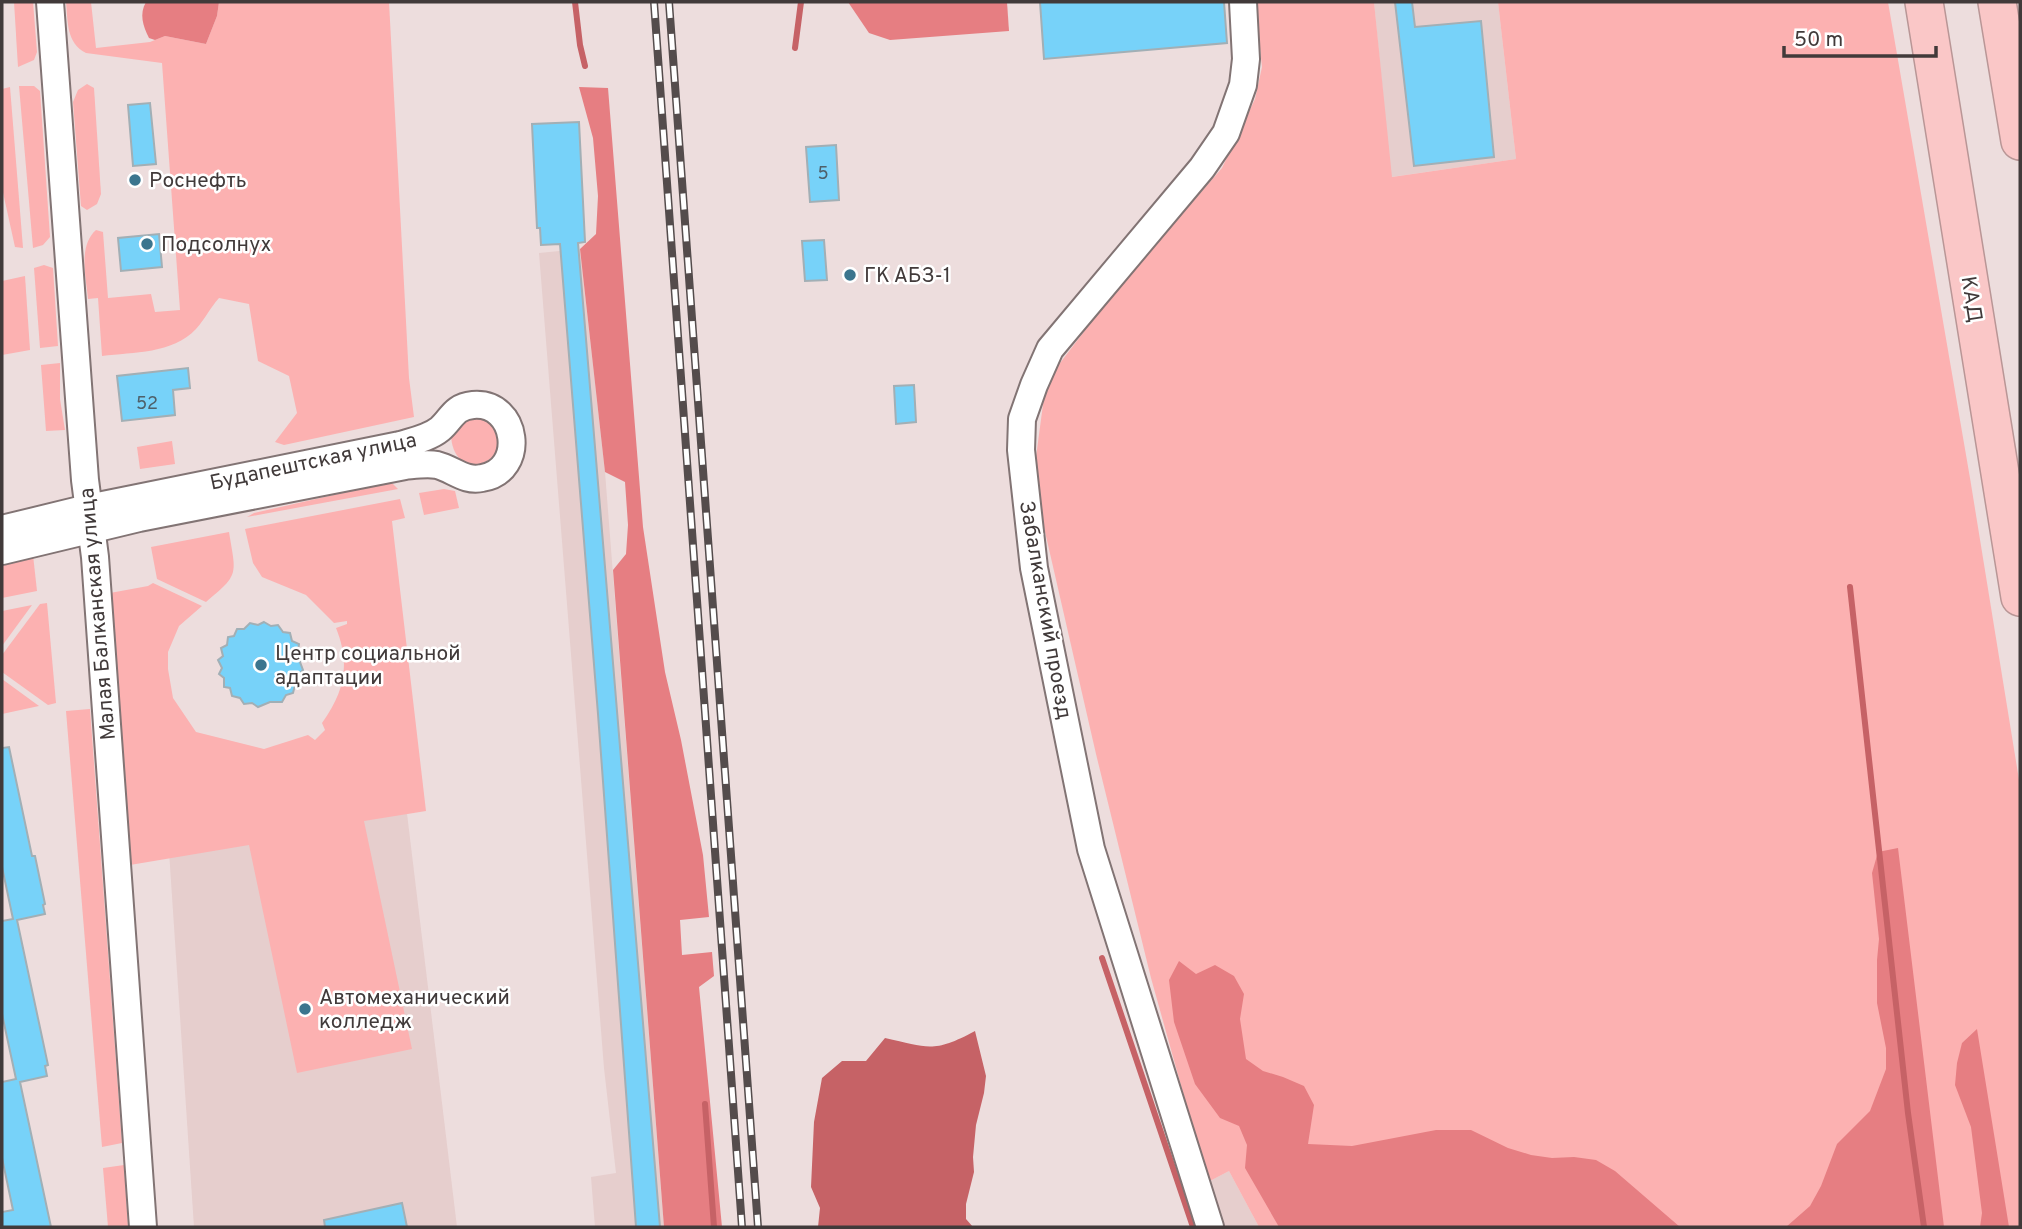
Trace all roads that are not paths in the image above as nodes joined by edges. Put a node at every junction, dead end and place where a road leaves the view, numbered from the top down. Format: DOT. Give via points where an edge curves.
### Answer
graph roads {
  1 [pos="50,2"];
  2 [pos="1243,2"];
  3 [pos="1924,2"];
  4 [pos="1997,2"];
  5 [pos="2020,141"];
  6 [pos="90,518"];
  7 [pos="2,529"];
  8 [pos="2,551"];
  9 [pos="2020,597"];
  10 [pos="143,1227"];
  11 [pos="1210,1227"];
  1 -- 6 [label="street, Малая Балканская улица"];
  2 -- 11 [label="street, Забалканский проезд" via="1244,85 1226,133 1051,349 1022,419 1021,450 1034,568 1091,849"];
  3 -- 9 [label="highway, КАД"];
  4 -- 5 [label="highway"];
  6 -- 6 [label="street, Будапештская улица" via="193,506 405,466 433,464 471,479 482,478 509,460 513,439 495,410 473,405 452,414 441,428 425,437 400,445"];
  6 -- 7 [label="street, Будапештская улица"];
  6 -- 8 [label="street, Будапештская улица"];
  6 -- 10 [label="street, Малая Балканская улица"];
}
